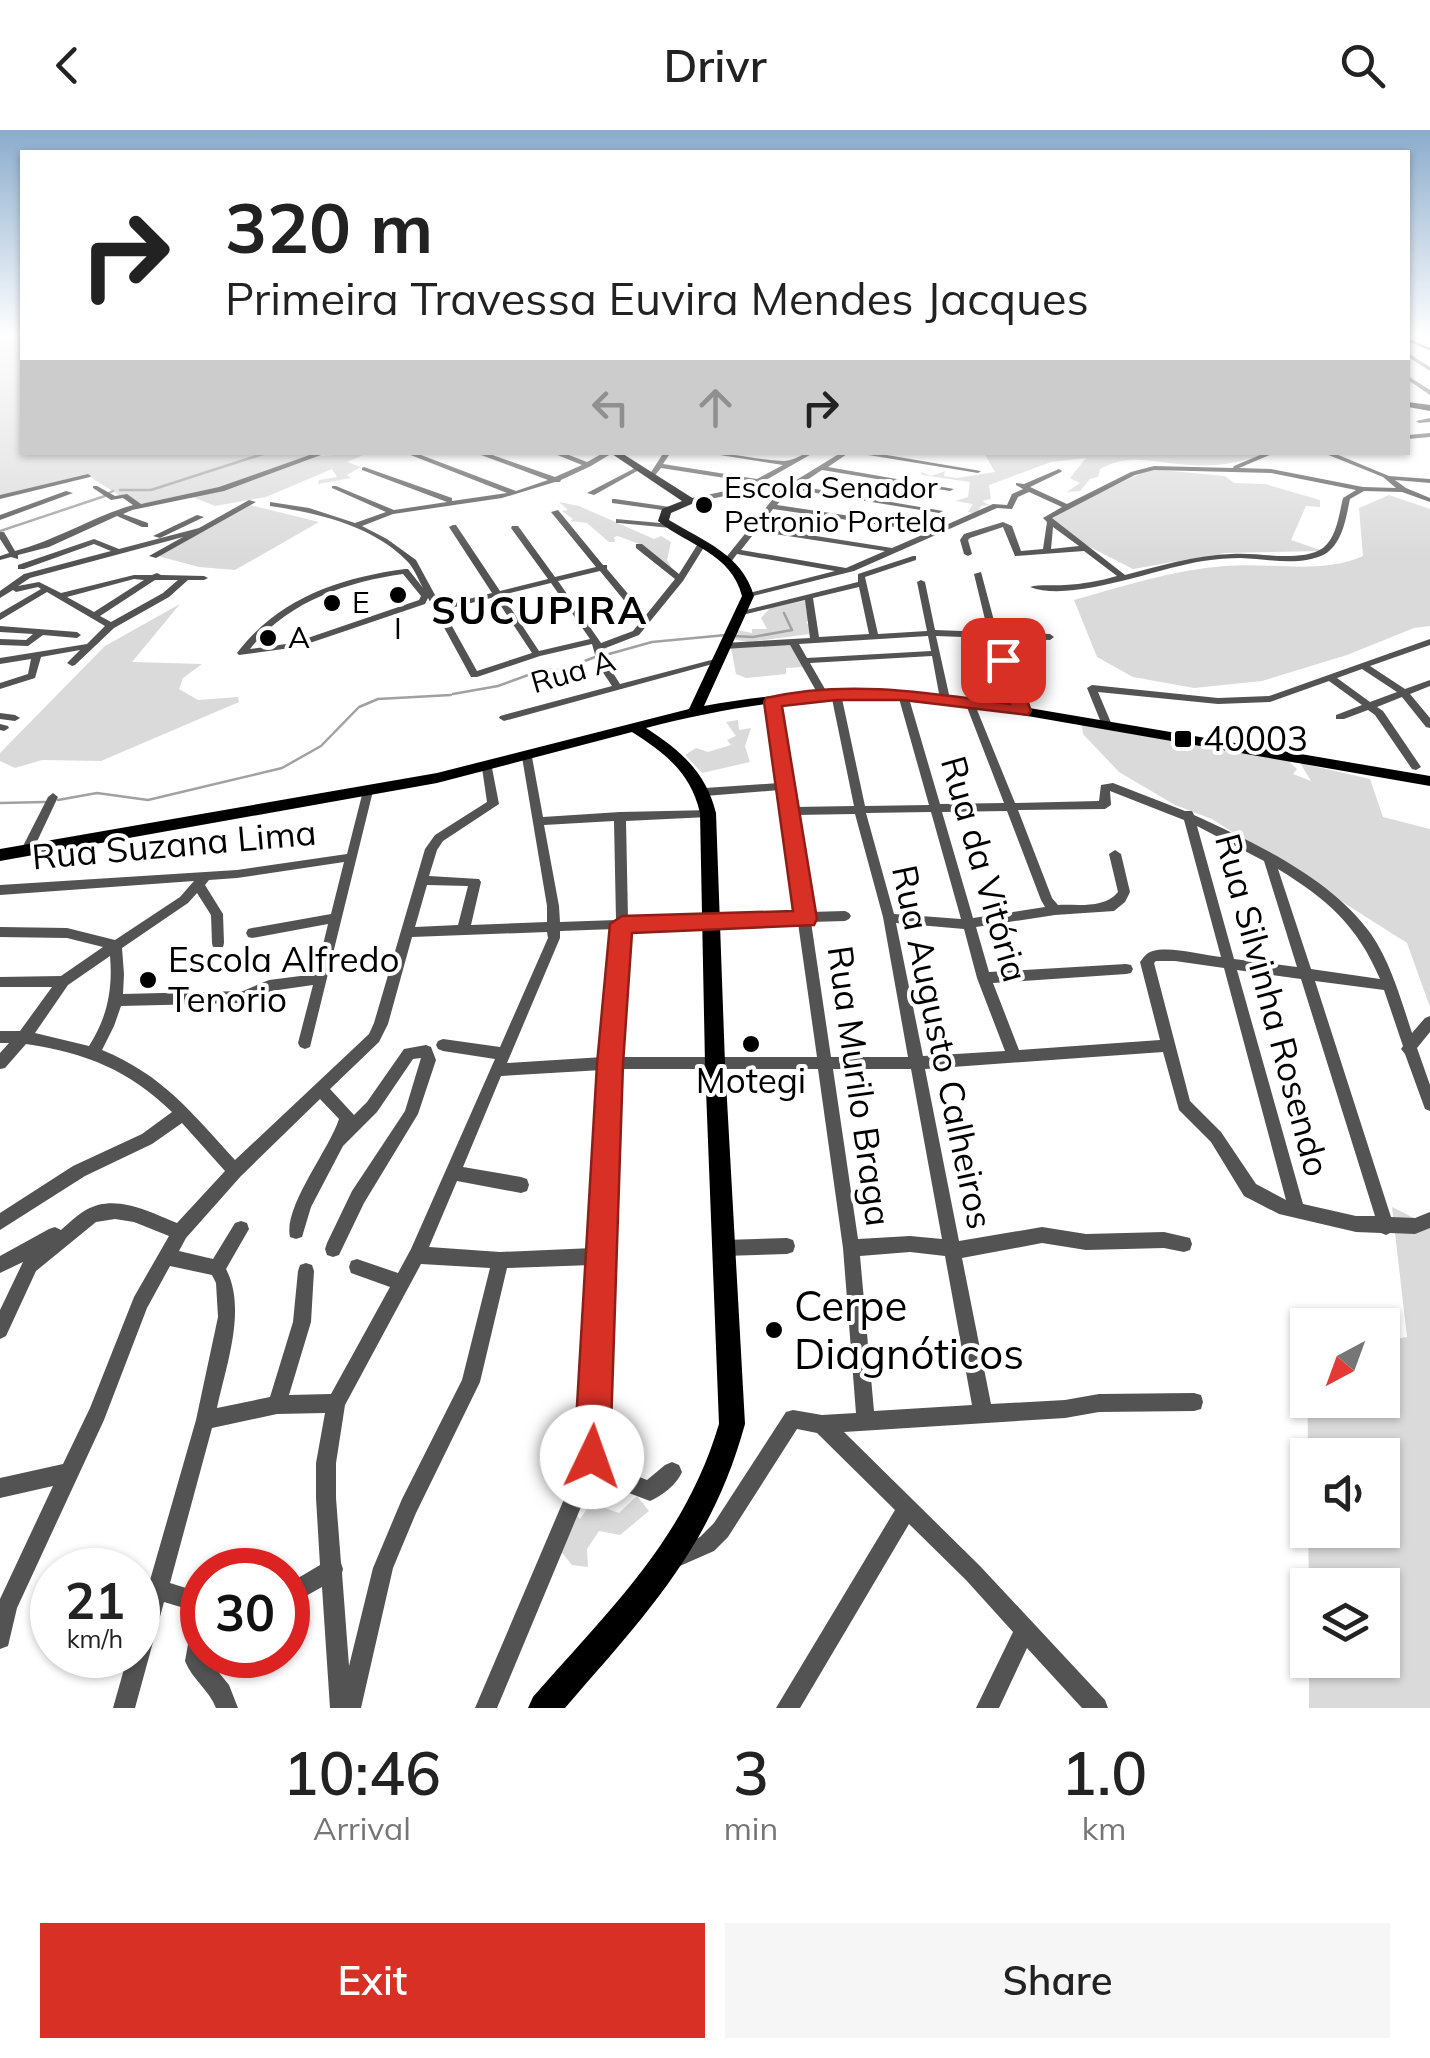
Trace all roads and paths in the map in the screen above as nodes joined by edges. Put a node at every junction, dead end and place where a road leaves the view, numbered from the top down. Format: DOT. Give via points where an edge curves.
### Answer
graph roads {
  1 [pos="1430,420"];
  2 [pos="1419,421"];
  3 [pos="318,455"];
  4 [pos="414,455"];
  5 [pos="485,455"];
  6 [pos="561,455"];
  7 [pos="607,455"];
  8 [pos="617,455"];
  9 [pos="666,455"];
  10 [pos="726,455"];
  11 [pos="807,455"];
  12 [pos="844,455"];
  13 [pos="870,455"];
  14 [pos="1266,455"];
  15 [pos="1331,455"];
  16 [pos="792,464"];
  17 [pos="589,465"];
  18 [pos="660,466"];
  19 [pos="638,468"];
  20 [pos="820,468"];
  21 [pos="364,470"];
  22 [pos="1229,470"];
  23 [pos="978,471"];
  24 [pos="1058,471"];
  25 [pos="777,473"];
  26 [pos="88,476"];
  27 [pos="651,477"];
  28 [pos="1388,478"];
  29 [pos="801,479"];
  30 [pos="558,480"];
  31 [pos="1430,481"];
  32 [pos="760,482"];
  33 [pos="1332,484"];
  34 [pos="96,487"];
  35 [pos="334,487"];
  36 [pos="1024,487"];
  37 [pos="790,488"];
  38 [pos="950,489"];
  39 [pos="1363,489"];
  40 [pos="1404,490"];
  41 [pos="69,493"];
  42 [pos="515,493"];
  43 [pos="591,493"];
  44 [pos="0,497"];
  45 [pos="177,498"];
  46 [pos="1347,498"];
  47 [pos="1430,500"];
  48 [pos="616,501"];
  49 [pos="690,501"];
  50 [pos="252,502"];
  51 [pos="456,502"];
  52 [pos="274,504"];
  53 [pos="138,505"];
  54 [pos="771,506"];
  55 [pos="1068,508"];
  56 [pos="670,509"];
  57 [pos="939,511"];
  58 [pos="390,512"];
  59 [pos="555,512"];
  60 [pos="115,513"];
  61 [pos="0,518"];
  62 [pos="619,521"];
  63 [pos="1050,523"];
  64 [pos="145,525"];
  65 [pos="357,526"];
  66 [pos="671,526"];
  67 [pos="454,527"];
  68 [pos="951,527"];
  69 [pos="514,528"];
  70 [pos="752,528"];
  71 [pos="199,530"];
  72 [pos="939,532"];
  73 [pos="1,534"];
  74 [pos="967,536"];
  75 [pos="702,544"];
  76 [pos="639,546"];
  77 [pos="137,547"];
  78 [pos="1086,548"];
  79 [pos="893,551"];
  80 [pos="119,552"];
  81 [pos="1047,552"];
  82 [pos="13,554"];
  83 [pos="968,554"];
  84 [pos="153,556"];
  85 [pos="732,556"];
  86 [pos="0,558"];
  87 [pos="913,558"];
  88 [pos="604,566"];
  89 [pos="849,570"];
  90 [pos="24,572"];
  91 [pos="978,574"];
  92 [pos="157,576"];
  93 [pos="1122,576"];
  94 [pos="187,577"];
  95 [pos="204,578"];
  96 [pos="680,579"];
  97 [pos="552,580"];
  98 [pos="862,580"];
  99 [pos="921,582"];
  100 [pos="1034,587"];
  101 [pos="47,589"];
  102 [pos="3,592"];
  103 [pos="497,593"];
  104 [pos="60,596"];
  105 [pos="748,596"];
  106 [pos="808,598"];
  107 [pos="439,609"];
  108 [pos="742,612"];
  109 [pos="0,617"];
  110 [pos="93,617"];
  111 [pos="275,617"];
  112 [pos="646,621"];
  113 [pos="112,626"];
  114 [pos="0,630"];
  115 [pos="934,633"];
  116 [pos="39,634"];
  117 [pos="77,635"];
  118 [pos="994,635"];
  119 [pos="874,637"];
  120 [pos="729,638"];
  121 [pos="1050,638"];
  122 [pos="815,640"];
  123 [pos="0,642"];
  124 [pos="793,642"];
  125 [pos="1430,642"];
  126 [pos="598,644"];
  127 [pos="90,646"];
  128 [pos="937,653"];
  129 [pos="37,654"];
  130 [pos="537,654"];
  131 [pos="0,661"];
  132 [pos="805,661"];
  133 [pos="715,662"];
  134 [pos="72,664"];
  135 [pos="1363,666"];
  136 [pos="1331,678"];
  137 [pos="1430,684"];
  138 [pos="0,686"];
  139 [pos="616,686"];
  140 [pos="1404,692"];
  141 [pos="830,695"];
  142 [pos="903,695"];
  143 [pos="946,699"];
  144 [pos="773,702"];
  145 [pos="970,702"];
  146 [pos="1371,704"];
  147 [pos="1022,711"];
  148 [pos="696,712"];
  149 [pos="0,716"];
  150 [pos="1340,716"];
  151 [pos="15,718"];
  152 [pos="504,718"];
  153 [pos="1107,725"];
  154 [pos="1430,725"];
  155 [pos="635,728"];
  156 [pos="527,757"];
  157 [pos="1416,767"];
  158 [pos="487,768"];
  159 [pos="1430,781"];
  160 [pos="786,786"];
  161 [pos="368,791"];
  162 [pos="50,803"];
  163 [pos="707,803"];
  164 [pos="1011,807"];
  165 [pos="938,808"];
  166 [pos="861,810"];
  167 [pos="790,811"];
  168 [pos="1188,814"];
  169 [pos="620,816"];
  170 [pos="540,821"];
  171 [pos="28,850"];
  172 [pos="1115,854"];
  173 [pos="0,855"];
  174 [pos="352,857"];
  175 [pos="1270,860"];
  176 [pos="423,880"];
  177 [pos="202,881"];
  178 [pos="0,890"];
  179 [pos="1055,910"];
  180 [pos="845,916"];
  181 [pos="336,918"];
  182 [pos="889,918"];
  183 [pos="806,919"];
  184 [pos="709,921"];
  185 [pos="969,923"];
  186 [pos="622,924"];
  187 [pos="556,926"];
  188 [pos="464,928"];
  189 [pos="0,932"];
  190 [pos="252,932"];
  191 [pos="409,932"];
  192 [pos="218,943"];
  193 [pos="114,945"];
  194 [pos="1229,961"];
  195 [pos="1126,968"];
  196 [pos="1306,972"];
  197 [pos="984,978"];
  198 [pos="320,979"];
  199 [pos="63,981"];
  200 [pos="0,982"];
  201 [pos="1386,985"];
  202 [pos="118,1000"];
  203 [pos="1430,1022"];
  204 [pos="25,1036"];
  205 [pos="0,1037"];
  206 [pos="305,1044"];
  207 [pos="443,1046"];
  208 [pos="1168,1046"];
  209 [pos="1408,1048"];
  210 [pos="94,1052"];
  211 [pos="1015,1057"];
  212 [pos="502,1062"];
  213 [pos="823,1062"];
  214 [pos="0,1063"];
  215 [pos="917,1063"];
  216 [pos="610,1064"];
  217 [pos="715,1064"];
  218 [pos="320,1089"];
  219 [pos="1430,1104"];
  220 [pos="183,1113"];
  221 [pos="338,1141"];
  222 [pos="235,1171"];
  223 [pos="454,1173"];
  224 [pos="521,1184"];
  225 [pos="1297,1211"];
  226 [pos="92,1214"];
  227 [pos="1430,1220"];
  228 [pos="0,1222"];
  229 [pos="1386,1227"];
  230 [pos="242,1229"];
  231 [pos="296,1231"];
  232 [pos="180,1232"];
  233 [pos="1184,1244"];
  234 [pos="787,1246"];
  235 [pos="724,1248"];
  236 [pos="851,1248"];
  237 [pos="333,1249"];
  238 [pos="955,1250"];
  239 [pos="417,1255"];
  240 [pos="165,1256"];
  241 [pos="604,1256"];
  242 [pos="500,1260"];
  243 [pos="0,1265"];
  244 [pos="357,1267"];
  245 [pos="217,1268"];
  246 [pos="306,1271"];
  247 [pos="401,1283"];
  248 [pos="0,1330"];
  249 [pos="1194,1402"];
  250 [pos="336,1403"];
  251 [pos="277,1405"];
  252 [pos="983,1413"];
  253 [pos="205,1420"];
  254 [pos="866,1422"];
  255 [pos="822,1424"];
  256 [pos="592,1457"];
  257 [pos="70,1472"];
  258 [pos="672,1472"];
  259 [pos="0,1488"];
  260 [pos="908,1507"];
  261 [pos="671,1559"];
  262 [pos="333,1569"];
  263 [pos="160,1575"];
  264 [pos="310,1583"];
  265 [pos="4,1611"];
  266 [pos="1026,1630"];
  267 [pos="0,1638"];
  268 [pos="132,1678"];
  269 [pos="208,1678"];
  270 [pos="124,1708"];
  271 [pos="227,1708"];
  272 [pos="341,1708"];
  273 [pos="350,1708"];
  274 [pos="486,1708"];
  275 [pos="544,1708"];
  276 [pos="787,1708"];
  277 [pos="987,1708"];
  278 [pos="1098,1708"];
  1 -- 2 [label="street"];
  3 -- 45 [label="street"];
  4 -- 42 [label="street"];
  5 -- 30 [label="street"];
  6 -- 17 [label="street"];
  7 -- 17 [label="street"];
  8 -- 19 [label="main road"];
  9 -- 18 [label="street"];
  10 -- 16 [label="street"];
  11 -- 16 [label="street"];
  12 -- 20 [label="street"];
  13 -- 23 [label="street"];
  14 -- 22 [label="street"];
  15 -- 28 [label="street"];
  16 -- 25 [label="street"];
  17 -- 30 [label="street"];
  18 -- 27 [label="street"];
  18 -- 32 [label="street"];
  19 -- 27 [label="main road"];
  19 -- 43 [label="street"];
  20 -- 29 [label="street"];
  20 -- 38 [label="street"];
  21 -- 51 [label="street"];
  22 -- 33 [label="street"];
  22 -- 55 [label="street" via="1142,470"];
  24 -- 36 [label="street"];
  25 -- 29 [label="street"];
  25 -- 32 [label="street"];
  26 -- 44 [label="street"];
  27 -- 49 [label="main road"];
  28 -- 31 [label="street"];
  28 -- 40 [label="street"];
  29 -- 37 [label="street"];
  30 -- 42 [label="street"];
  32 -- 49 [label="street"];
  33 -- 39 [label="street"];
  33 -- 46 [label="street"];
  34 -- 53 [label="street"];
  35 -- 58 [label="street"];
  36 -- 55 [label="street"];
  36 -- 68 [label="street" via="1009,507 996,506"];
  37 -- 54 [label="street"];
  37 -- 57 [label="street"];
  39 -- 40 [label="street"];
  39 -- 46 [label="street"];
  40 -- 47 [label="street"];
  41 -- 61 [label="street"];
  42 -- 51 [label="street"];
  45 -- 53 [label="street"];
  45 -- 77 [label="street" via="200,517"];
  46 -- 93 [label="street" via="1333,540 1321,552 1202,558"];
  48 -- 56 [label="street"];
  49 -- 56 [label="main road"];
  50 -- 71 [label="street"];
  51 -- 58 [label="street"];
  52 -- 65 [label="street"];
  53 -- 60 [label="street"];
  54 -- 70 [label="street"];
  54 -- 72 [label="street"];
  55 -- 63 [label="street" via="1049,516"];
  56 -- 66 [label="main road" via="662,518"];
  58 -- 65 [label="street"];
  59 -- 88 [label="street"];
  60 -- 64 [label="street"];
  60 -- 82 [label="street"];
  62 -- 66 [label="street"];
  63 -- 78 [label="street"];
  63 -- 81 [label="street"];
  65 -- 107 [label="street" via="411,562"];
  66 -- 75 [label="main road"];
  67 -- 103 [label="street"];
  68 -- 72 [label="street"];
  68 -- 74 [label="street"];
  69 -- 97 [label="street"];
  70 -- 79 [label="street"];
  70 -- 85 [label="street"];
  71 -- 77 [label="street"];
  71 -- 84 [label="street"];
  72 -- 79 [label="street"];
  73 -- 82 [label="street"];
  74 -- 81 [label="street" via="1004,524 1018,554"];
  74 -- 83 [label="street"];
  75 -- 85 [label="main road"];
  75 -- 96 [label="street"];
  76 -- 96 [label="street"];
  77 -- 80 [label="street"];
  78 -- 81 [label="street"];
  78 -- 93 [label="street"];
  79 -- 89 [label="street"];
  80 -- 90 [label="street"];
  80 -- 90 [label="street" via="94,541"];
  82 -- 86 [label="street"];
  82 -- 90 [label="street"];
  85 -- 89 [label="street"];
  85 -- 105 [label="main road"];
  87 -- 98 [label="street"];
  88 -- 97 [label="street"];
  88 -- 112 [label="street"];
  89 -- 98 [label="street"];
  89 -- 105 [label="street"];
  90 -- 102 [label="street"];
  91 -- 118 [label="street"];
  92 -- 94 [label="street"];
  92 -- 104 [label="street"];
  92 -- 110 [label="street"];
  93 -- 100 [label="street"];
  94 -- 95 [label="street"];
  94 -- 113 [label="street"];
  96 -- 112 [label="street"];
  97 -- 103 [label="street"];
  97 -- 126 [label="street"];
  98 -- 106 [label="street"];
  98 -- 119 [label="street"];
  99 -- 115 [label="street"];
  101 -- 102 [label="street" via="35,584"];
  101 -- 104 [label="street"];
  101 -- 109 [label="street"];
  103 -- 107 [label="street"];
  103 -- 130 [label="street"];
  104 -- 110 [label="street"];
  105 -- 108 [label="main road"];
  106 -- 108 [label="street"];
  106 -- 122 [label="street"];
  107 -- 130 [label="street" via="474,676"];
  108 -- 120 [label="main road"];
  110 -- 113 [label="street"];
  111 -- 111 [label="street" via="243,654 295,645 424,596 404,570 350,582"];
  112 -- 126 [label="street" via="631,636"];
  113 -- 127 [label="street"];
  114 -- 116 [label="street"];
  115 -- 118 [label="street"];
  115 -- 119 [label="street"];
  115 -- 128 [label="street"];
  116 -- 117 [label="street"];
  116 -- 123 [label="street" via="28,643"];
  118 -- 121 [label="street"];
  118 -- 147 [label="street"];
  119 -- 122 [label="street"];
  120 -- 124 [label="street"];
  120 -- 133 [label="main road"];
  122 -- 124 [label="street"];
  124 -- 132 [label="street, Rua Augusto Calheiros"];
  125 -- 135 [label="street"];
  126 -- 130 [label="street"];
  126 -- 139 [label="street"];
  127 -- 129 [label="street"];
  127 -- 134 [label="street"];
  128 -- 132 [label="street"];
  128 -- 143 [label="street"];
  129 -- 131 [label="street"];
  129 -- 138 [label="street" via="34,674"];
  132 -- 141 [label="street, Rua Augusto Calheiros"];
  133 -- 139 [label="street, Rua A"];
  133 -- 148 [label="main road"];
  135 -- 136 [label="street"];
  135 -- 140 [label="street"];
  136 -- 146 [label="street"];
  136 -- 153 [label="street" via="1256,701 1092,688"];
  137 -- 140 [label="street"];
  139 -- 152 [label="street, Rua A"];
  140 -- 146 [label="street"];
  140 -- 154 [label="street"];
  141 -- 142 [label="main road"];
  141 -- 144 [label="main road"];
  141 -- 166 [label="street, Rua Augusto Calheiros"];
  142 -- 143 [label="main road"];
  142 -- 165 [label="street, Rua da Vitória"];
  143 -- 145 [label="main road"];
  144 -- 148 [label="main road"];
  144 -- 160 [label="street, Rua Murilo Braga"];
  145 -- 147 [label="main road"];
  145 -- 164 [label="street"];
  146 -- 150 [label="street"];
  146 -- 157 [label="street"];
  147 -- 153 [label="main road"];
  148 -- 155 [label="main road"];
  149 -- 151 [label="street"];
  153 -- 159 [label="main road"];
  155 -- 156 [label="main road"];
  155 -- 163 [label="main road" via="696,776"];
  156 -- 158 [label="main road"];
  156 -- 170 [label="street"];
  158 -- 161 [label="main road"];
  158 -- 176 [label="street" via="493,804 439,838"];
  160 -- 163 [label="street"];
  160 -- 167 [label="street, Rua Murilo Braga"];
  161 -- 171 [label="main road"];
  161 -- 174 [label="street"];
  162 -- 171 [label="street"];
  163 -- 169 [label="street"];
  163 -- 184 [label="main road"];
  164 -- 165 [label="street"];
  164 -- 168 [label="street" via="1104,805 1105,788 1113,787"];
  164 -- 179 [label="street"];
  165 -- 166 [label="street"];
  165 -- 185 [label="street, Rua da Vitória"];
  166 -- 167 [label="street"];
  166 -- 182 [label="street, Rua Augusto Calheiros"];
  167 -- 183 [label="street, Rua Murilo Braga"];
  168 -- 175 [label="street"];
  168 -- 194 [label="street, Rua Silvinha Rosendo"];
  169 -- 170 [label="street"];
  169 -- 186 [label="street"];
  170 -- 187 [label="street"];
  171 -- 173 [label="main road"];
  172 -- 179 [label="street" via="1124,884 1117,905"];
  174 -- 177 [label="street, Rua Suzana Lima"];
  174 -- 181 [label="street"];
  175 -- 196 [label="street"];
  175 -- 201 [label="street" via="1344,910 1368,941"];
  176 -- 188 [label="street" via="475,882"];
  176 -- 191 [label="street"];
  177 -- 178 [label="street, Rua Suzana Lima"];
  177 -- 192 [label="street, Rua Suzana Lima" via="217,914"];
  177 -- 193 [label="street"];
  179 -- 185 [label="street"];
  180 -- 183 [label="street"];
  181 -- 190 [label="street"];
  181 -- 198 [label="street"];
  182 -- 185 [label="street"];
  182 -- 215 [label="street, Rua Augusto Calheiros"];
  183 -- 184 [label="street"];
  183 -- 213 [label="street, Rua Murilo Braga"];
  184 -- 186 [label="street"];
  184 -- 217 [label="main road"];
  185 -- 197 [label="street, Rua da Vitória"];
  186 -- 187 [label="street"];
  186 -- 216 [label="street"];
  187 -- 188 [label="street"];
  187 -- 212 [label="street"];
  188 -- 191 [label="street"];
  189 -- 193 [label="street" via="67,934"];
  191 -- 218 [label="street" via="374,1038"];
  193 -- 199 [label="street"];
  193 -- 202 [label="street"];
  194 -- 196 [label="street"];
  194 -- 208 [label="street" via="1153,956 1148,970"];
  194 -- 225 [label="street, Rua Silvinha Rosendo"];
  195 -- 197 [label="street"];
  196 -- 201 [label="street"];
  196 -- 229 [label="street"];
  197 -- 211 [label="street, Rua da Vitória"];
  198 -- 202 [label="street" via="244,997"];
  198 -- 206 [label="street"];
  199 -- 200 [label="street"];
  199 -- 204 [label="street"];
  201 -- 209 [label="street"];
  202 -- 210 [label="street"];
  203 -- 209 [label="street"];
  204 -- 205 [label="street"];
  204 -- 210 [label="street"];
  204 -- 214 [label="street"];
  207 -- 212 [label="street"];
  208 -- 211 [label="street"];
  208 -- 225 [label="street" via="1180,1094 1250,1190"];
  209 -- 219 [label="street"];
  210 -- 220 [label="street" via="134,1069"];
  211 -- 215 [label="street"];
  212 -- 216 [label="street"];
  212 -- 223 [label="street"];
  213 -- 215 [label="street"];
  213 -- 217 [label="street"];
  213 -- 236 [label="street, Rua Murilo Braga"];
  215 -- 238 [label="street, Rua Augusto Calheiros"];
  216 -- 217 [label="street"];
  216 -- 241 [label="street"];
  217 -- 235 [label="main road"];
  218 -- 221 [label="street" via="348,1119"];
  218 -- 222 [label="street"];
  220 -- 222 [label="street"];
  220 -- 228 [label="street"];
  221 -- 231 [label="street"];
  221 -- 237 [label="street" via="372,1107 409,1053 426,1051 411,1114"];
  222 -- 232 [label="street"];
  223 -- 224 [label="street"];
  223 -- 239 [label="street"];
  225 -- 229 [label="street"];
  226 -- 232 [label="street" via="134,1214"];
  226 -- 243 [label="street"];
  226 -- 248 [label="street" via="30,1265"];
  227 -- 229 [label="street"];
  230 -- 245 [label="street"];
  232 -- 240 [label="street"];
  233 -- 238 [label="street" via="1042,1235"];
  234 -- 235 [label="street"];
  235 -- 261 [label="main road" via="732,1424 717,1478"];
  236 -- 238 [label="street" via="910,1244"];
  236 -- 254 [label="street, Rua Murilo Braga"];
  238 -- 252 [label="street, Rua Augusto Calheiros"];
  239 -- 242 [label="street"];
  239 -- 247 [label="street"];
  240 -- 245 [label="street"];
  240 -- 257 [label="street"];
  241 -- 242 [label="street"];
  241 -- 256 [label="street"];
  242 -- 273 [label="street" via="472,1382 383,1568"];
  244 -- 247 [label="street"];
  245 -- 253 [label="street" via="227,1316"];
  246 -- 251 [label="street" via="302,1322"];
  247 -- 250 [label="street"];
  249 -- 252 [label="street"];
  250 -- 251 [label="street"];
  250 -- 262 [label="street" via="326,1463"];
  251 -- 253 [label="street"];
  252 -- 254 [label="street"];
  253 -- 263 [label="street"];
  254 -- 255 [label="street"];
  255 -- 260 [label="street"];
  255 -- 261 [label="street" via="800,1418 788,1424 721,1530"];
  256 -- 258 [label="street" via="638,1489 650,1491"];
  256 -- 274 [label="street"];
  257 -- 259 [label="street"];
  257 -- 265 [label="street"];
  260 -- 266 [label="street"];
  260 -- 276 [label="street"];
  261 -- 275 [label="main road"];
  262 -- 264 [label="street"];
  262 -- 272 [label="street"];
  265 -- 267 [label="street"];
  266 -- 277 [label="street"];
  266 -- 278 [label="street"];
  268 -- 270 [label="street"];
  269 -- 271 [label="street"];
}
